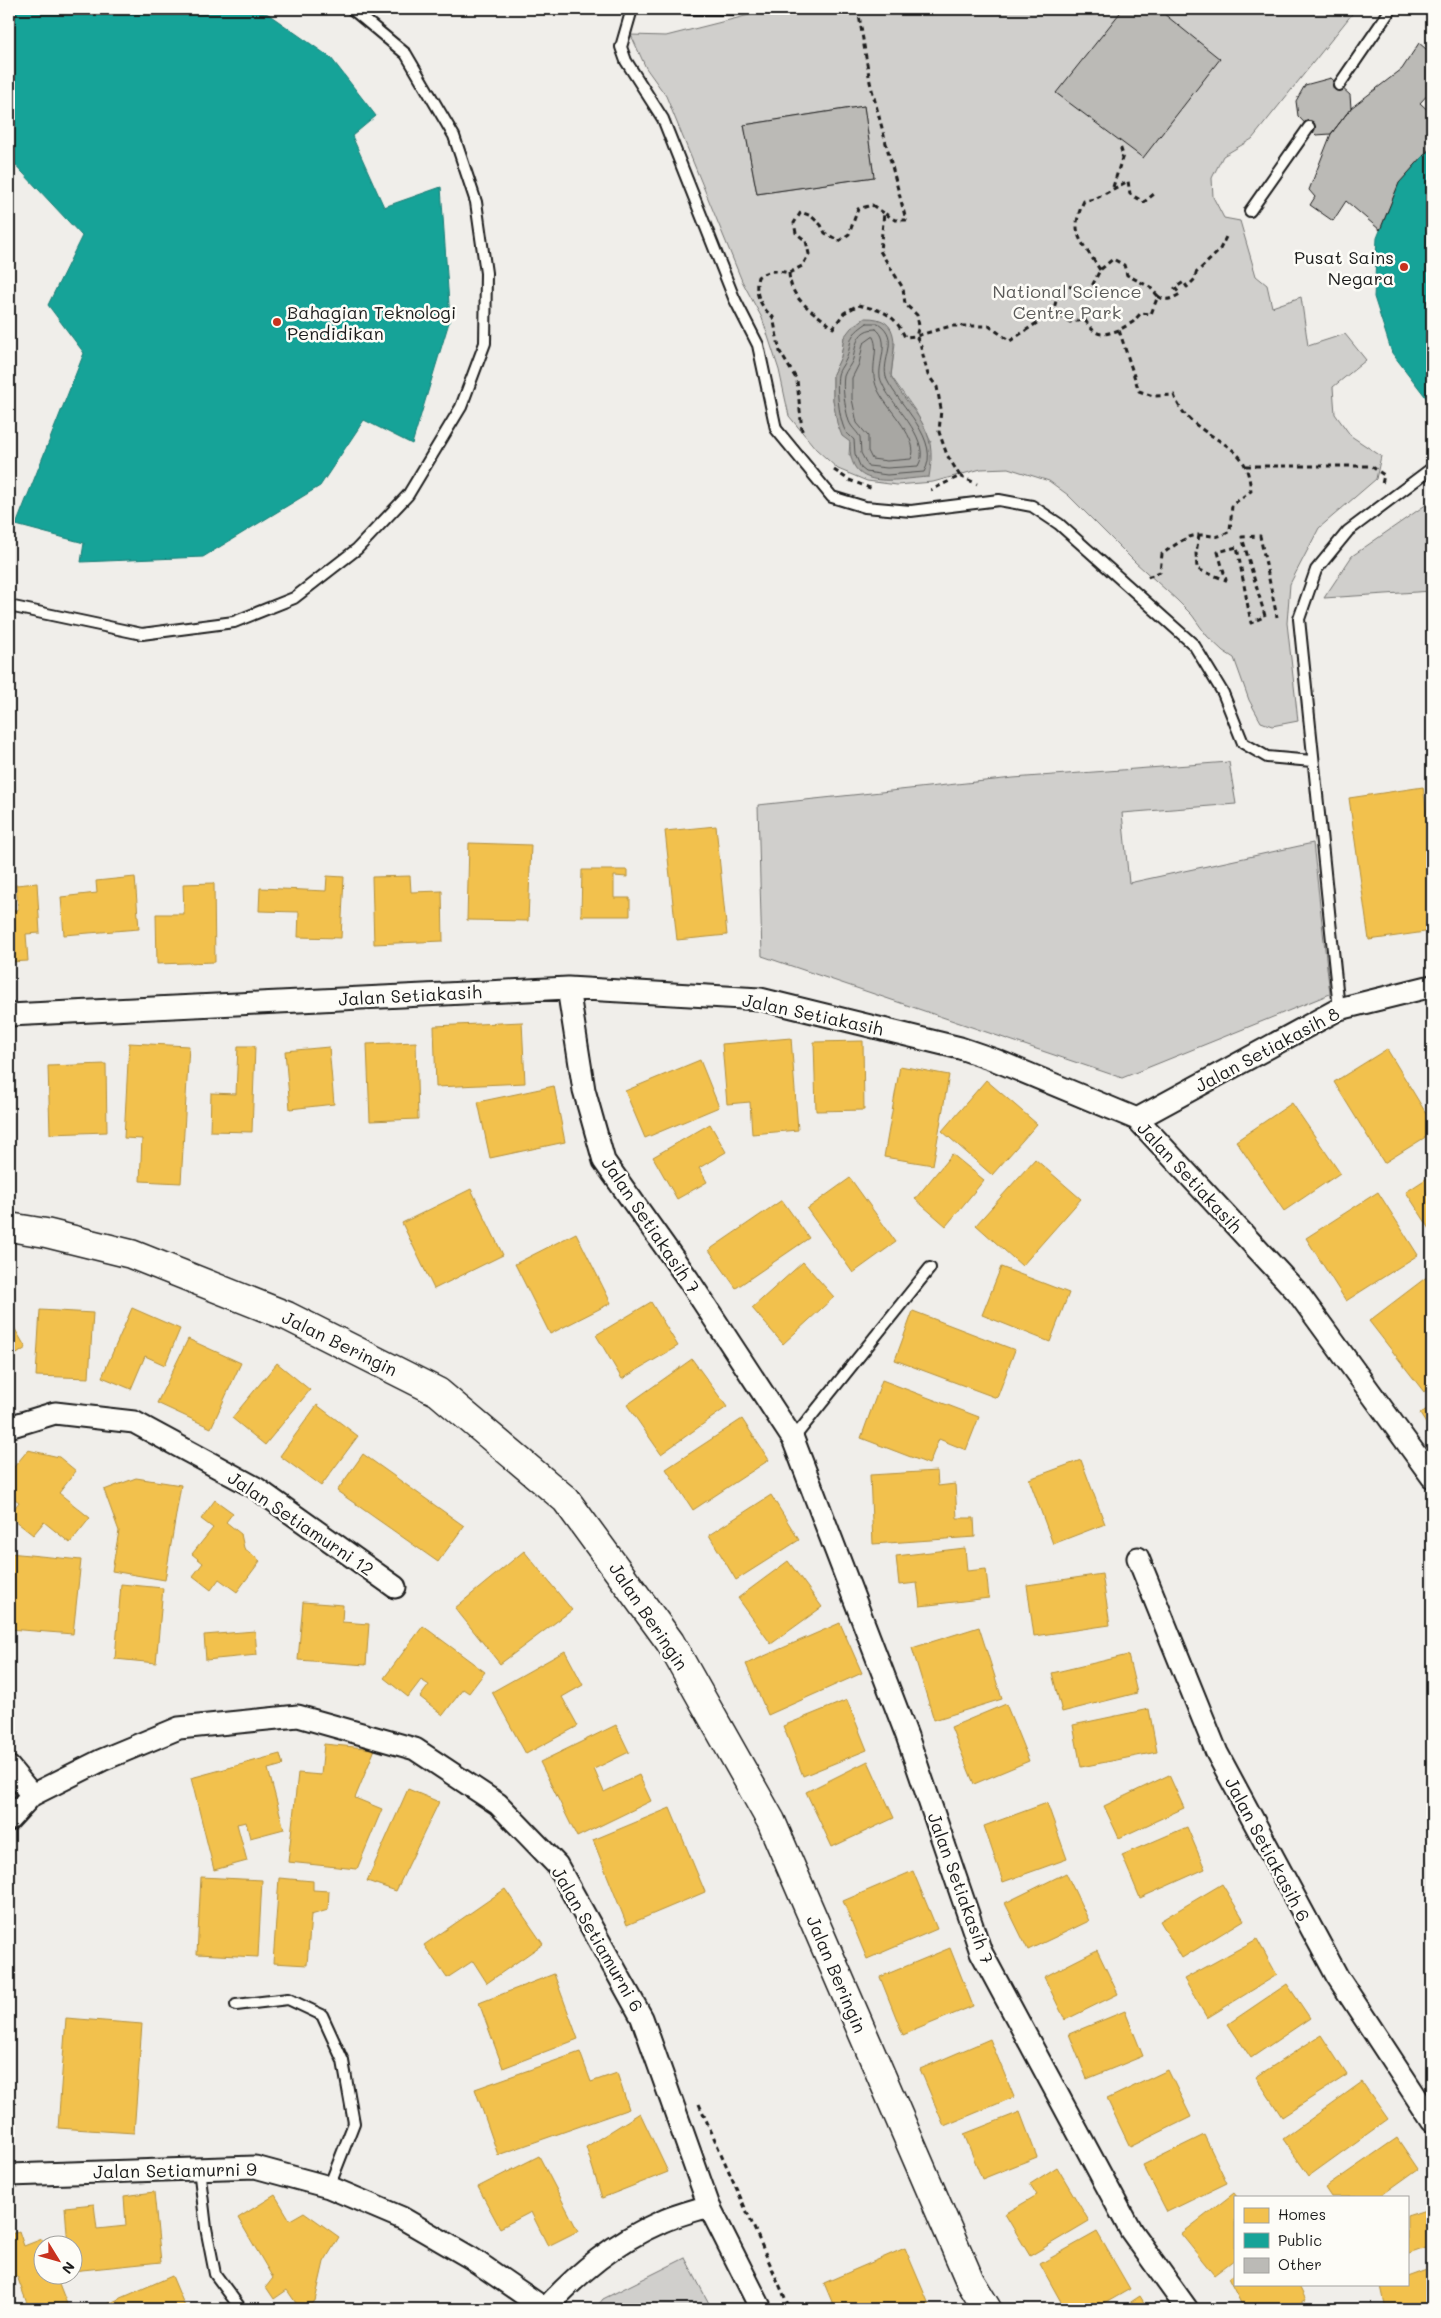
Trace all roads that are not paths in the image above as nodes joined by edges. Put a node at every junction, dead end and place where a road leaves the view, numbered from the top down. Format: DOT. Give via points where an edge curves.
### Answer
graph roads {
  1 [pos="352,9"];
  2 [pos="632,9"];
  3 [pos="688,9"];
  4 [pos="734,9"];
  5 [pos="1392,9"];
  6 [pos="1339,85"];
  7 [pos="1309,127"];
  8 [pos="1250,211"];
  9 [pos="1432,468"];
  10 [pos="9,606"];
  11 [pos="1312,761"];
  12 [pos="1432,986"];
  13 [pos="568,988"];
  14 [pos="1339,1008"];
  15 [pos="9,1015"];
  16 [pos="1137,1119"];
  17 [pos="9,1227"];
  18 [pos="930,1268"];
  19 [pos="9,1427"];
  20 [pos="793,1439"];
  21 [pos="1432,1477"];
  22 [pos="1138,1558"];
  23 [pos="395,1587"];
  24 [pos="9,1767"];
  25 [pos="32,1795"];
  26 [pos="9,1820"];
  27 [pos="236,2005"];
  28 [pos="1432,2121"];
  29 [pos="199,2167"];
  30 [pos="9,2175"];
  31 [pos="329,2187"];
  32 [pos="709,2206"];
  33 [pos="241,2309"];
  34 [pos="545,2309"];
  35 [pos="761,2309"];
  36 [pos="987,2309"];
  37 [pos="1187,2309"];
  1 -- 10 [label="lane" via="406,54 454,136 476,202 486,274 485,343 461,407 408,495 357,550 294,598 234,622 142,634"];
  2 -- 11 [label="lane" via="621,47 626,61 663,119 734,298 758,345 776,429 832,497 865,507 911,511 999,500 1032,506 1059,524 1194,645 1223,693 1243,743 1267,757"];
  3 -- 4 [label="lane"];
  5 -- 6 [label="lane"];
  7 -- 8 [label="lane"];
  9 -- 11 [label="lane" via="1348,531 1316,570 1299,619"];
  11 -- 14 [label="lane"];
  12 -- 14 [label="street, Jalan Setiakasih 8"];
  13 -- 15 [label="street, Jalan Setiakasih"];
  13 -- 16 [label="street, Jalan Setiakasih" via="760,999 960,1048"];
  13 -- 20 [label="street, Jalan Setiakasih 7" via="584,1090 604,1161 688,1279"];
  14 -- 16 [label="street, Jalan Setiakasih 8"];
  16 -- 21 [label="street, Jalan Setiakasih" via="1298,1292"];
  17 -- 36 [label="street, Jalan Beringin" via="131,1254 287,1316 438,1392 566,1500 670,1642 771,1821 966,2272"];
  18 -- 20 [label="lane"];
  19 -- 23 [label="street, Jalan Setiamurni 12" via="55,1413 134,1422 256,1488"];
  20 -- 37 [label="street, Jalan Setiakasih 7" via="907,1736 981,1952 1131,2231"];
  22 -- 28 [label="street, Jalan Setiakasih 6" via="1217,1754 1336,1976"];
  24 -- 25 [label="street"];
  25 -- 26 [label="street, Jalan Setiamurni 6"];
  25 -- 32 [label="street, Jalan Setiamurni 6" via="102,1760 179,1728 298,1716 415,1749 498,1804 558,1865 642,2018"];
  27 -- 31 [label="lane" via="288,1999 322,2015 343,2061 354,2123"];
  29 -- 30 [label="street, Jalan Setiamurni 9"];
  29 -- 31 [label="street, Jalan Setiamurni 9" via="254,2166"];
  29 -- 33 [label="lane" via="215,2274"];
  31 -- 34 [label="street, Jalan Setiamurni 9" via="402,2218 471,2258"];
  32 -- 34 [label="street" via="662,2221 619,2244 579,2273"];
  32 -- 35 [label="street, Jalan Setiamurni 6"];
}
